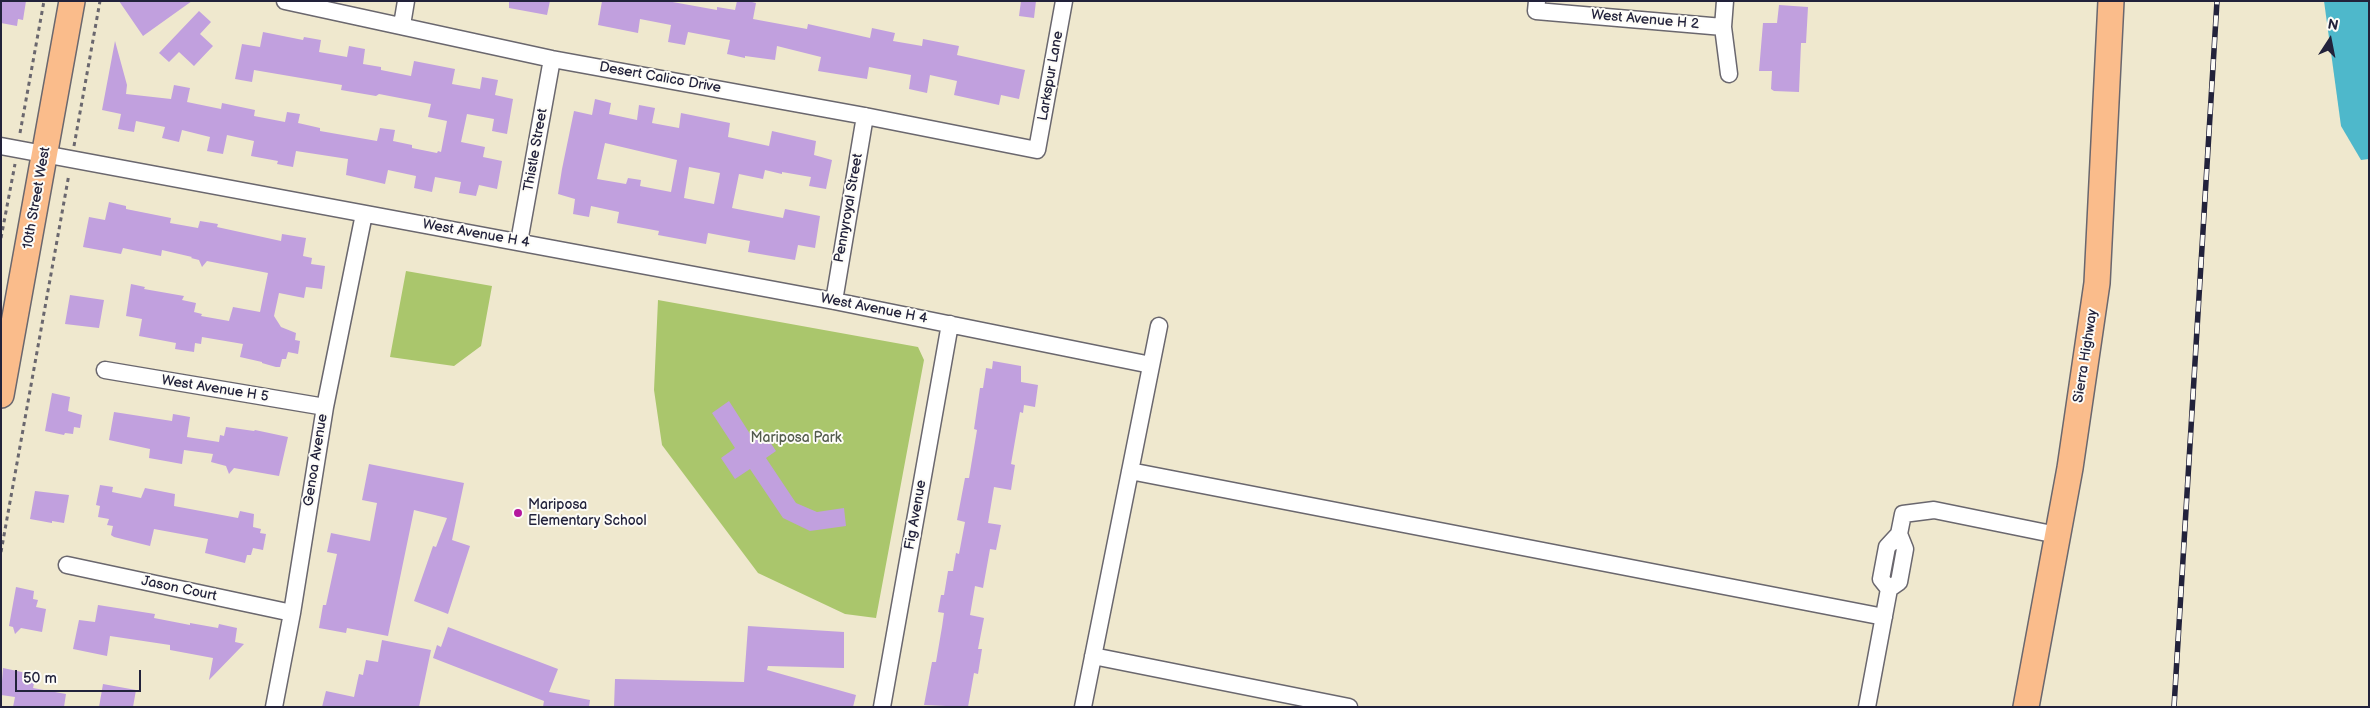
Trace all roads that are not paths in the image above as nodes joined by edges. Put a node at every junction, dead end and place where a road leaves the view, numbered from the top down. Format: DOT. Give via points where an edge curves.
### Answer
graph roads {
  1 [pos="72,1"];
  2 [pos="284,1"];
  3 [pos="406,1"];
  4 [pos="1064,1"];
  5 [pos="1725,1"];
  6 [pos="2111,1"];
  7 [pos="1537,6"];
  8 [pos="402,25"];
  9 [pos="1723,26"];
  10 [pos="552,59"];
  11 [pos="1729,74"];
  12 [pos="865,116"];
  13 [pos="9,148"];
  14 [pos="1037,150"];
  15 [pos="45,155"];
  16 [pos="364,214"];
  17 [pos="519,242"];
  18 [pos="834,301"];
  19 [pos="950,324"];
  20 [pos="1158,326"];
  21 [pos="1151,365"];
  22 [pos="105,370"];
  23 [pos="1,395"];
  24 [pos="325,407"];
  25 [pos="1130,471"];
  26 [pos="2057,535"];
  27 [pos="67,565"];
  28 [pos="292,613"];
  29 [pos="1884,617"];
  30 [pos="1093,656"];
  31 [pos="274,707"];
  32 [pos="882,707"];
  33 [pos="1083,707"];
  34 [pos="1349,707"];
  35 [pos="1867,707"];
  36 [pos="2026,707"];
  1 -- 15 [label="main road, 10th Street West"];
  2 -- 8 [label="street, Desert Calico Drive"];
  3 -- 8 [label="street"];
  4 -- 14 [label="street, Larkspur Lane"];
  5 -- 9 [label="street"];
  6 -- 26 [label="main road, Sierra Highway" via="2097,283"];
  7 -- 9 [label="street, West Avenue H 2"];
  8 -- 10 [label="street, Desert Calico Drive"];
  9 -- 11 [label="street"];
  10 -- 12 [label="street, Desert Calico Drive"];
  10 -- 17 [label="street, Thistle Street"];
  12 -- 14 [label="street, Desert Calico Drive"];
  12 -- 18 [label="street, Pennyroyal Street"];
  13 -- 15 [label="street, West Avenue H 4"];
  15 -- 16 [label="street, West Avenue H 4"];
  15 -- 23 [label="main road, 10th Street West"];
  16 -- 17 [label="street, West Avenue H 4"];
  16 -- 24 [label="street, Genoa Avenue"];
  17 -- 18 [label="street, West Avenue H 4"];
  18 -- 19 [label="street, West Avenue H 4"];
  19 -- 21 [label="street, West Avenue H 4"];
  19 -- 32 [label="street, Fig Avenue"];
  20 -- 21 [label="street"];
  21 -- 25 [label="street"];
  22 -- 24 [label="street, West Avenue H 5"];
  24 -- 28 [label="street, Genoa Avenue"];
  25 -- 29 [label="street"];
  25 -- 30 [label="street"];
  26 -- 29 [label="street" via="1934,510 1903,514 1899,534 1887,547 1881,579 1889,588"];
  26 -- 36 [label="main road, Sierra Highway"];
  27 -- 28 [label="street, Jason Court"];
  28 -- 31 [label="street, Genoa Avenue"];
  29 -- 35 [label="street"];
  30 -- 33 [label="street"];
  30 -- 34 [label="street"];
}
